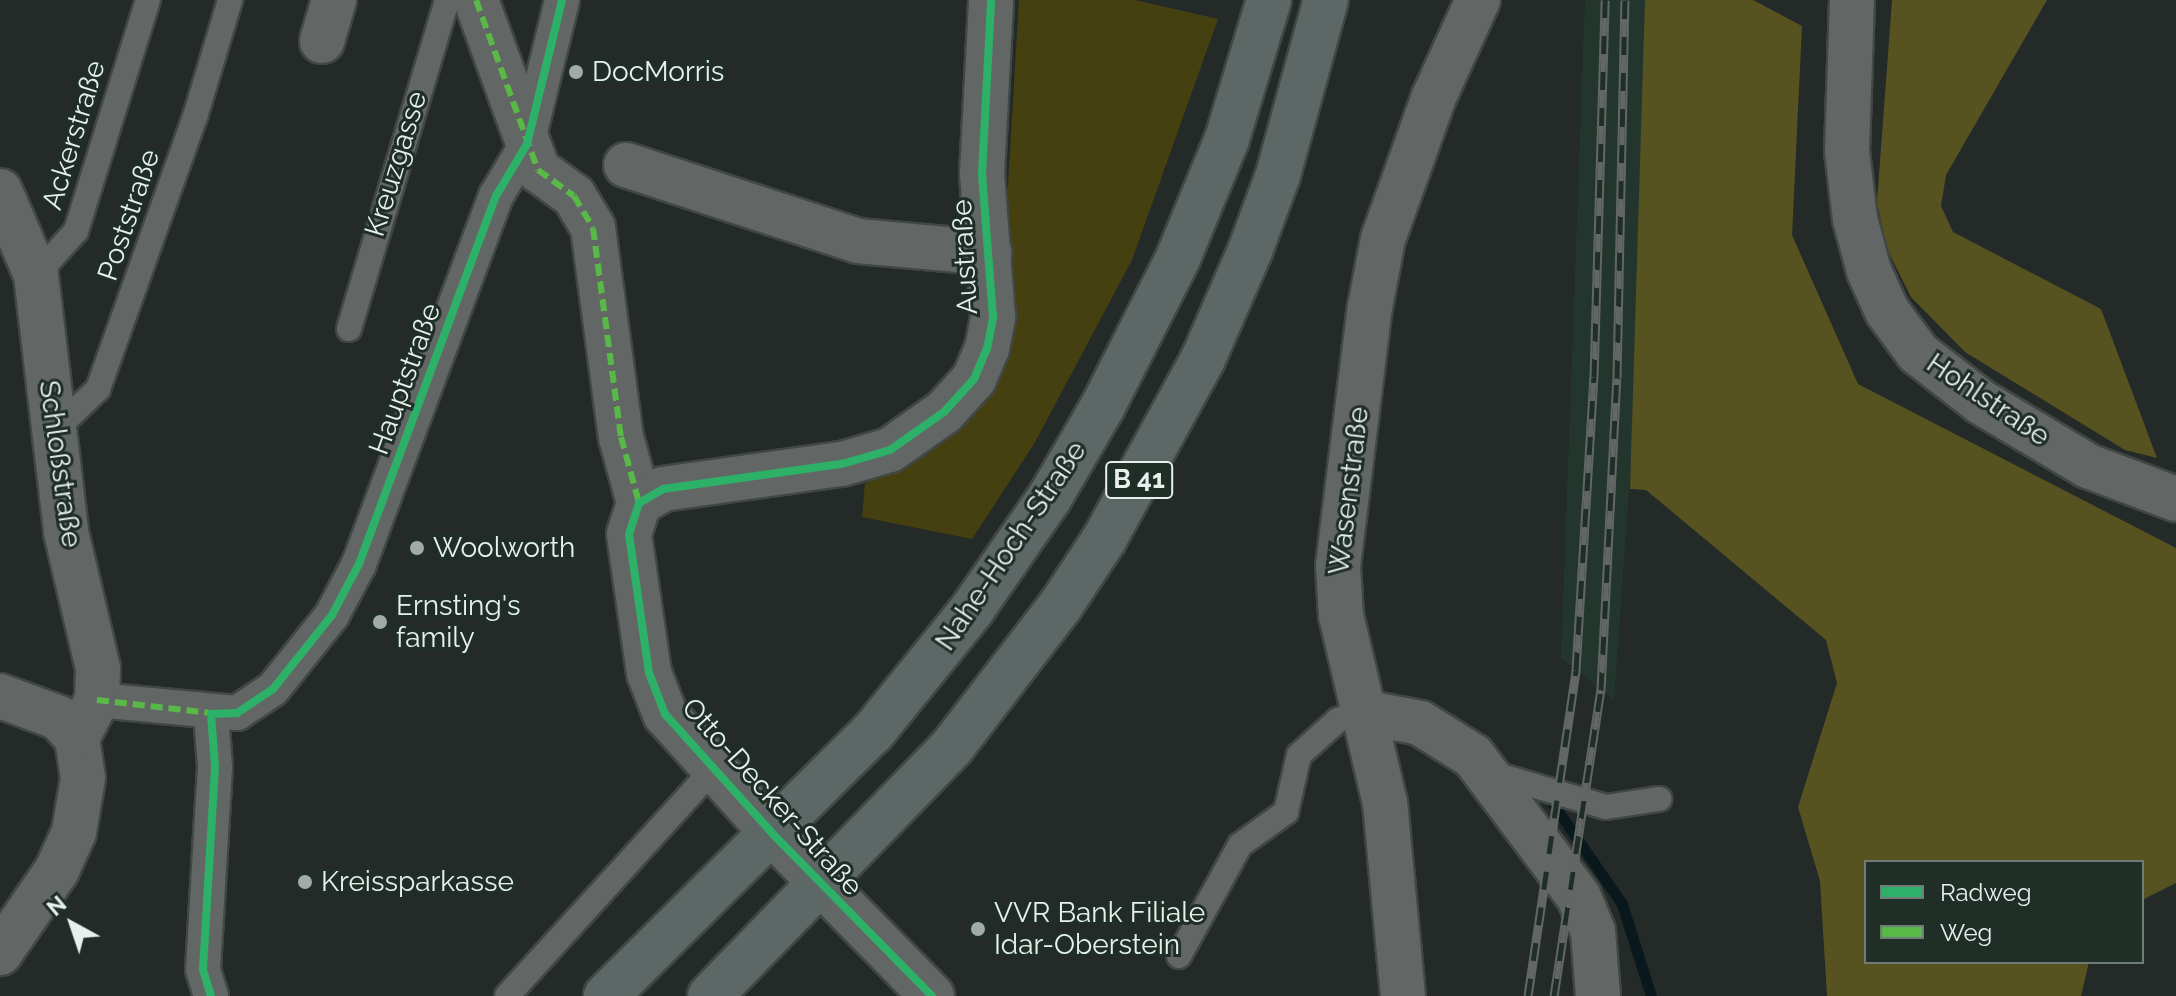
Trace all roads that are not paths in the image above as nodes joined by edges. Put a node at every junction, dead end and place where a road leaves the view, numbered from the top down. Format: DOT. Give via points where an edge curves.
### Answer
graph roads {
  1 [pos="148,0"];
  2 [pos="230,0"];
  3 [pos="334,0"];
  4 [pos="447,0"];
  5 [pos="476,0"];
  6 [pos="562,0"];
  7 [pos="991,0"];
  8 [pos="1269,0"];
  9 [pos="1326,0"];
  10 [pos="1478,0"];
  11 [pos="1852,0"];
  12 [pos="322,41"];
  13 [pos="527,144"];
  14 [pos="626,165"];
  15 [pos="0,191"];
  16 [pos="989,253"];
  17 [pos="18,283"];
  18 [pos="349,329"];
  19 [pos="54,431"];
  20 [pos="2176,499"];
  21 [pos="639,503"];
  22 [pos="0,696"];
  23 [pos="1363,712"];
  24 [pos="211,714"];
  25 [pos="87,719"];
  26 [pos="713,770"];
  27 [pos="1485,771"];
  28 [pos="1659,799"];
  29 [pos="773,834"];
  30 [pos="822,885"];
  31 [pos="0,953"];
  32 [pos="1179,956"];
  33 [pos="211,996"];
  34 [pos="507,996"];
  35 [pos="606,996"];
  36 [pos="710,996"];
  37 [pos="932,996"];
  38 [pos="1403,996"];
  39 [pos="1598,996"];
  1 -- 17 [label="lane, Ackerstraße" via="76,231"];
  2 -- 19 [label="lane, Poststraße" via="195,117 98,389"];
  3 -- 12 [label="street"];
  4 -- 18 [label="lane, Kreuzgasse"];
  5 -- 13 [label="street"];
  6 -- 13 [label="street, Hauptstraße"];
  7 -- 16 [label="street, Austraße" via="982,174"];
  8 -- 29 [label="main road, Nahe-Hoch-Straße / B 41" via="1246,85 1205,196 1081,447 936,657 873,732"];
  9 -- 30 [label="main road, B 41" via="1278,175 1250,251 1151,460 1105,538 1015,668 943,757"];
  10 -- 23 [label="street, Wasenstraße" via="1433,99 1383,239 1338,566 1341,615"];
  11 -- 20 [label="street, Hohlstraße" via="1847,151 1855,219 1887,311 1918,353 1981,402 2088,466"];
  13 -- 21 [label="street, Otto-Decker-Straße" via="538,170 574,196 593,228 621,437"];
  13 -- 24 [label="street, Hauptstraße" via="496,196 359,564 332,615 273,689 237,713"];
  14 -- 16 [label="street, Austraße" via="858,241"];
  15 -- 17 [label="street, Schloßstraße"];
  16 -- 21 [label="street, Austraße" via="993,317 987,349 974,379 918,434 865,459 663,489"];
  17 -- 19 [label="street, Schloßstraße"];
  19 -- 25 [label="street, Schloßstraße" via="66,532 98,668"];
  21 -- 26 [label="street, Otto-Decker-Straße" via="629,534 649,673 665,714"];
  22 -- 25 [label="street" via="37,705 59,718"];
  23 -- 27 [label="street" via="1420,723 1450,738"];
  23 -- 32 [label="lane" via="1338,720 1299,755 1286,812 1240,845"];
  23 -- 38 [label="street, Wasenstraße" via="1385,803"];
  24 -- 25 [label="street, Hauptstraße"];
  24 -- 33 [label="street" via="215,781 203,969"];
  25 -- 31 [label="street, Schloßstraße" via="74,832 33,911"];
  26 -- 29 [label="street, Otto-Decker-Straße"];
  26 -- 34 [label="lane"];
  27 -- 28 [label="lane" via="1606,807"];
  27 -- 39 [label="street" via="1579,897 1593,931"];
  29 -- 30 [label="street, Otto-Decker-Straße"];
  29 -- 35 [label="main road, Nahe-Hoch-Straße / B 41"];
  30 -- 36 [label="main road, B 41"];
  30 -- 37 [label="street, Otto-Decker-Straße"];
}
